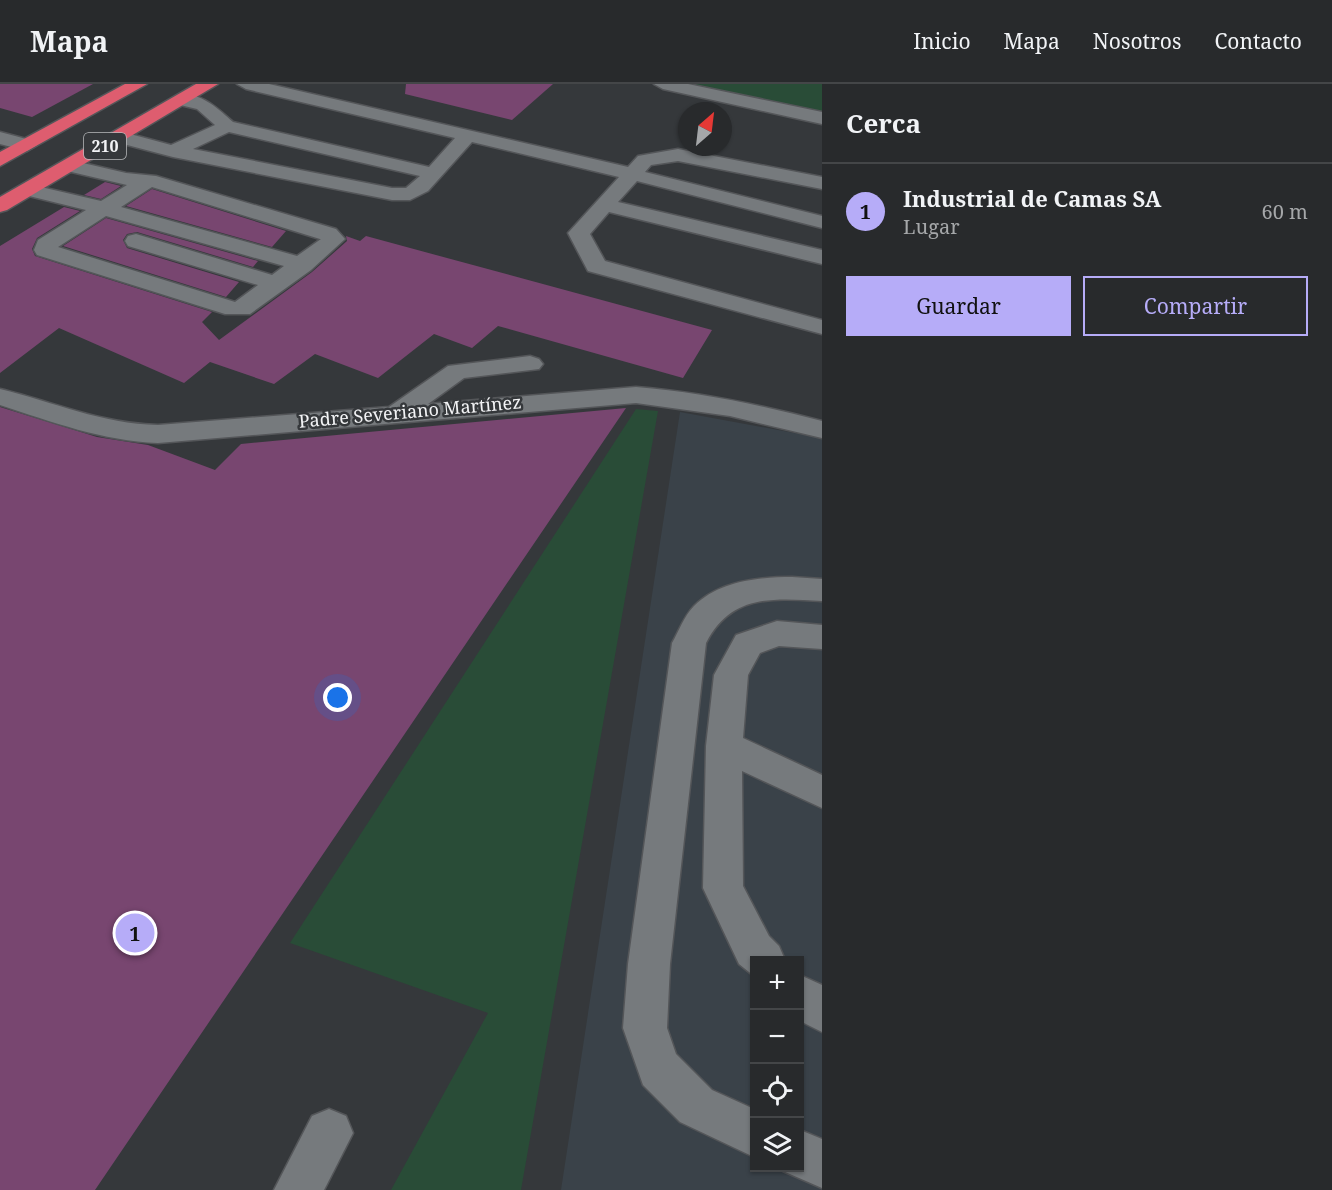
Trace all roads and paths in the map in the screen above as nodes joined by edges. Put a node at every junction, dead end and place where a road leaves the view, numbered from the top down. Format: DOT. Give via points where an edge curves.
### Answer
graph roads {
  1 [pos="138,84"];
  2 [pos="209,84"];
  3 [pos="246,84"];
  4 [pos="663,84"];
  5 [pos="182,100"];
  6 [pos="822,118"];
  7 [pos="227,126"];
  8 [pos="468,135"];
  9 [pos="119,137"];
  10 [pos="0,138"];
  11 [pos="27,145"];
  12 [pos="173,151"];
  13 [pos="0,160"];
  14 [pos="70,166"];
  15 [pos="435,174"];
  16 [pos="632,174"];
  17 [pos="149,180"];
  18 [pos="822,183"];
  19 [pos="28,190"];
  20 [pos="127,195"];
  21 [pos="604,205"];
  22 [pos="0,206"];
  23 [pos="822,222"];
  24 [pos="106,225"];
  25 [pos="322,250"];
  26 [pos="822,257"];
  27 [pos="303,265"];
  28 [pos="278,284"];
  29 [pos="822,327"];
  30 [pos="530,364"];
  31 [pos="0,397"];
  32 [pos="398,413"];
  33 [pos="822,430"];
  34 [pos="822,590"];
  35 [pos="822,637"];
  36 [pos="724,746"];
  37 [pos="822,792"];
  38 [pos="760,956"];
  39 [pos="804,999"];
  40 [pos="822,1010"];
  41 [pos="750,1131"];
  42 [pos="330,1133"];
  43 [pos="804,1156"];
  44 [pos="822,1164"];
  45 [pos="298,1190"];
  1 -- 11 [label="highway, 210"];
  2 -- 5 [label="highway, 210"];
  3 -- 8 [label="street"];
  4 -- 6 [label="street"];
  5 -- 7 [label="street" via="203,105"];
  5 -- 9 [label="highway, 210"];
  7 -- 12 [label="street"];
  7 -- 15 [label="street"];
  8 -- 15 [label="street"];
  8 -- 16 [label="street"];
  9 -- 12 [label="street"];
  9 -- 14 [label="highway, 210"];
  10 -- 11 [label="street"];
  11 -- 13 [label="highway, 210"];
  12 -- 15 [label="street" via="392,194 410,194"];
  14 -- 17 [label="street" via="126,179"];
  14 -- 19 [label="highway, 210"];
  16 -- 18 [label="street" via="645,160 678,155"];
  16 -- 21 [label="street"];
  16 -- 23 [label="street"];
  17 -- 20 [label="street"];
  17 -- 25 [label="street" via="328,234 334,239"];
  19 -- 22 [label="highway, 210"];
  19 -- 24 [label="street"];
  20 -- 24 [label="street"];
  20 -- 25 [label="street"];
  21 -- 26 [label="street"];
  21 -- 29 [label="street" via="579,233 596,266"];
  24 -- 27 [label="street"];
  24 -- 28 [label="street"];
  24 -- 28 [label="street" via="80,224 54,240 256,301"];
  25 -- 27 [label="street"];
  27 -- 28 [label="street"];
  30 -- 32 [label="street" via="458,371"];
  31 -- 32 [label="street, Padre Severiano Martínez" via="126,434"];
  32 -- 33 [label="street, Padre Severiano Martínez" via="636,395 682,398"];
  34 -- 41 [label="street" via="784,587 732,595 705,615 689,643 652,940 645,1028 658,1069 696,1106"];
  35 -- 36 [label="street" via="777,633 748,644 731,675"];
  36 -- 37 [label="street"];
  36 -- 38 [label="street" via="723,888"];
  39 -- 40 [label="street"];
  42 -- 45 [label="street"];
  43 -- 44 [label="street"];
}
